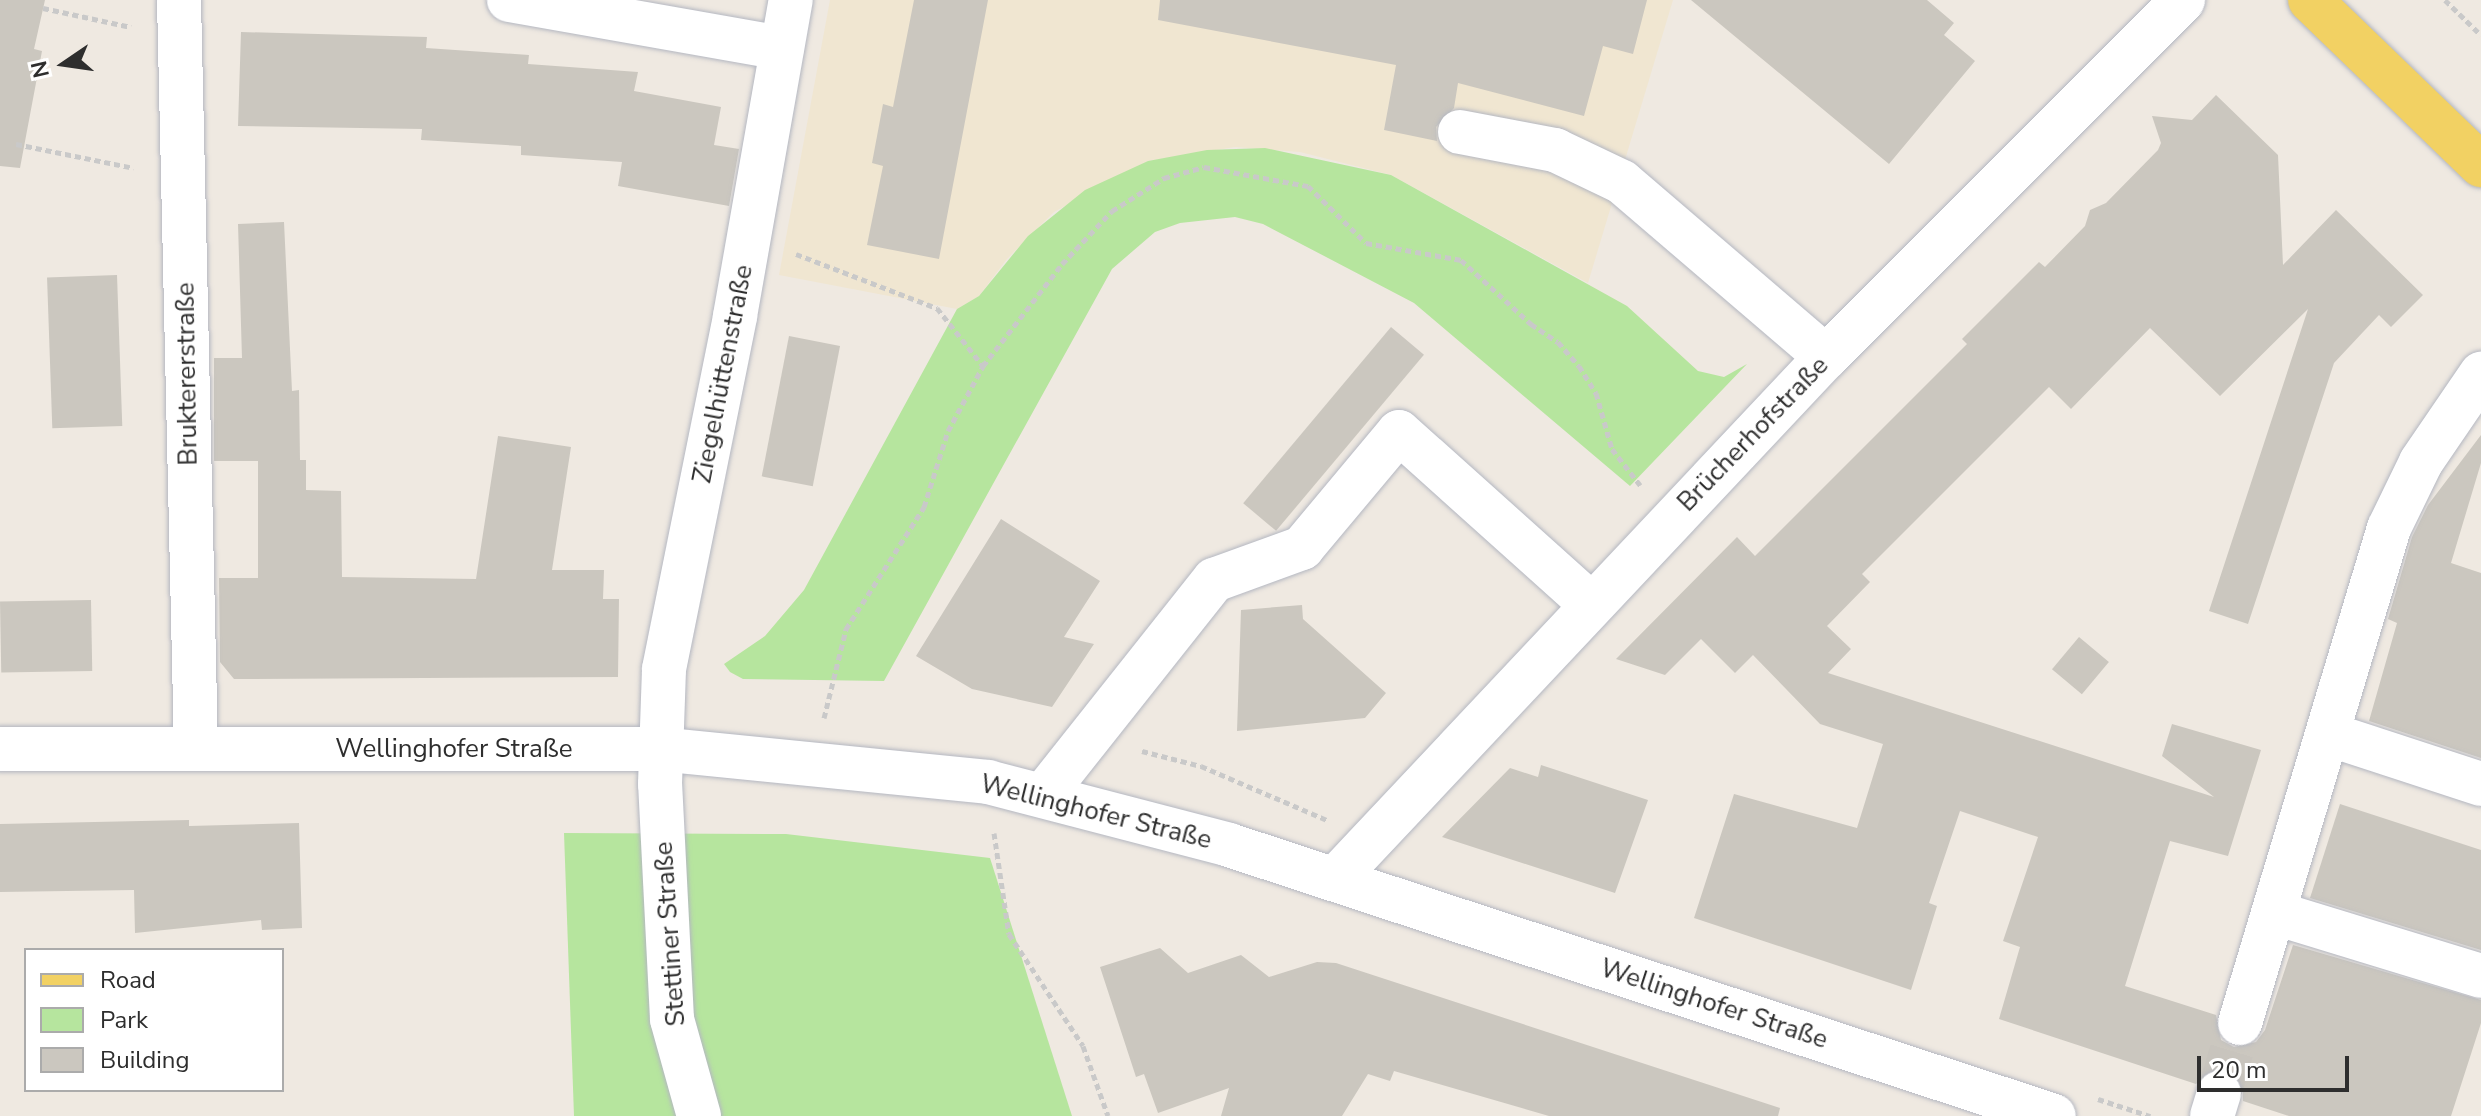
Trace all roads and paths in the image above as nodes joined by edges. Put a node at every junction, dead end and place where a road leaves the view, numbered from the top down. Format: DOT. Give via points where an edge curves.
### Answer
graph roads {
  1 [pos="509,0"];
  2 [pos="791,0"];
  3 [pos="2183,0"];
  4 [pos="2310,0"];
  5 [pos="2445,0"];
  6 [pos="43,8"];
  7 [pos="179,18"];
  8 [pos="2481,35"];
  9 [pos="782,48"];
  10 [pos="1460,132"];
  11 [pos="16,144"];
  12 [pos="2481,165"];
  13 [pos="182,177"];
  14 [pos="749,241"];
  15 [pos="1826,357"];
  16 [pos="983,366"];
  17 [pos="2481,374"];
  18 [pos="1673,518"];
  19 [pos="1591,604"];
  20 [pos="2328,734"];
  21 [pos="0,749"];
  22 [pos="196,749"];
  23 [pos="659,749"];
  24 [pos="813,763"];
  25 [pos="988,782"];
  26 [pos="2481,784"];
  27 [pos="1045,793"];
  28 [pos="1335,879"];
  29 [pos="2275,913"];
  30 [pos="2481,976"];
  31 [pos="2240,1023"];
  32 [pos="699,1116"];
  33 [pos="1108,1116"];
  34 [pos="2054,1116"];
  1 -- 9 [label="street"];
  2 -- 9 [label="street, Ziegelhüttenstraße"];
  3 -- 15 [label="street, Brücherhofstraße"];
  4 -- 12 [label="main road"];
  5 -- 8 [label="path"];
  6 -- 7 [label="path"];
  7 -- 13 [label="street, Bruktererstraße"];
  9 -- 14 [label="street, Ziegelhüttenstraße"];
  10 -- 15 [label="street" via="1555,150 1622,182"];
  11 -- 13 [label="path"];
  13 -- 22 [label="street, Bruktererstraße"];
  14 -- 16 [label="path" via="937,308"];
  14 -- 23 [label="street, Ziegelhüttenstraße" via="664,669"];
  15 -- 18 [label="street, Brücherhofstraße"];
  16 -- 18 [label="path" via="1062,264 1112,211 1164,178 1204,167 1248,172 1308,186 1366,243 1461,260 1579,366 1596,393 1612,449"];
  16 -- 24 [label="path" via="948,431 924,507 846,629"];
  17 -- 20 [label="street" via="2421,462 2389,528"];
  18 -- 19 [label="street, Brücherhofstraße"];
  19 -- 27 [label="street" via="1399,432 1302,548 1214,580"];
  19 -- 28 [label="street, Brücherhofstraße"];
  20 -- 26 [label="street"];
  20 -- 29 [label="street"];
  21 -- 22 [label="street, Wellinghofer Straße"];
  22 -- 23 [label="street, Wellinghofer Straße"];
  23 -- 24 [label="street, Wellinghofer Straße"];
  23 -- 32 [label="street, Stettiner Straße" via="672,1019"];
  24 -- 25 [label="street, Wellinghofer Straße"];
  25 -- 27 [label="street, Wellinghofer Straße"];
  25 -- 33 [label="path" via="1009,934 1083,1046"];
  27 -- 28 [label="street, Wellinghofer Straße"];
  28 -- 34 [label="street, Wellinghofer Straße"];
  29 -- 30 [label="street"];
  29 -- 31 [label="street"];
}
